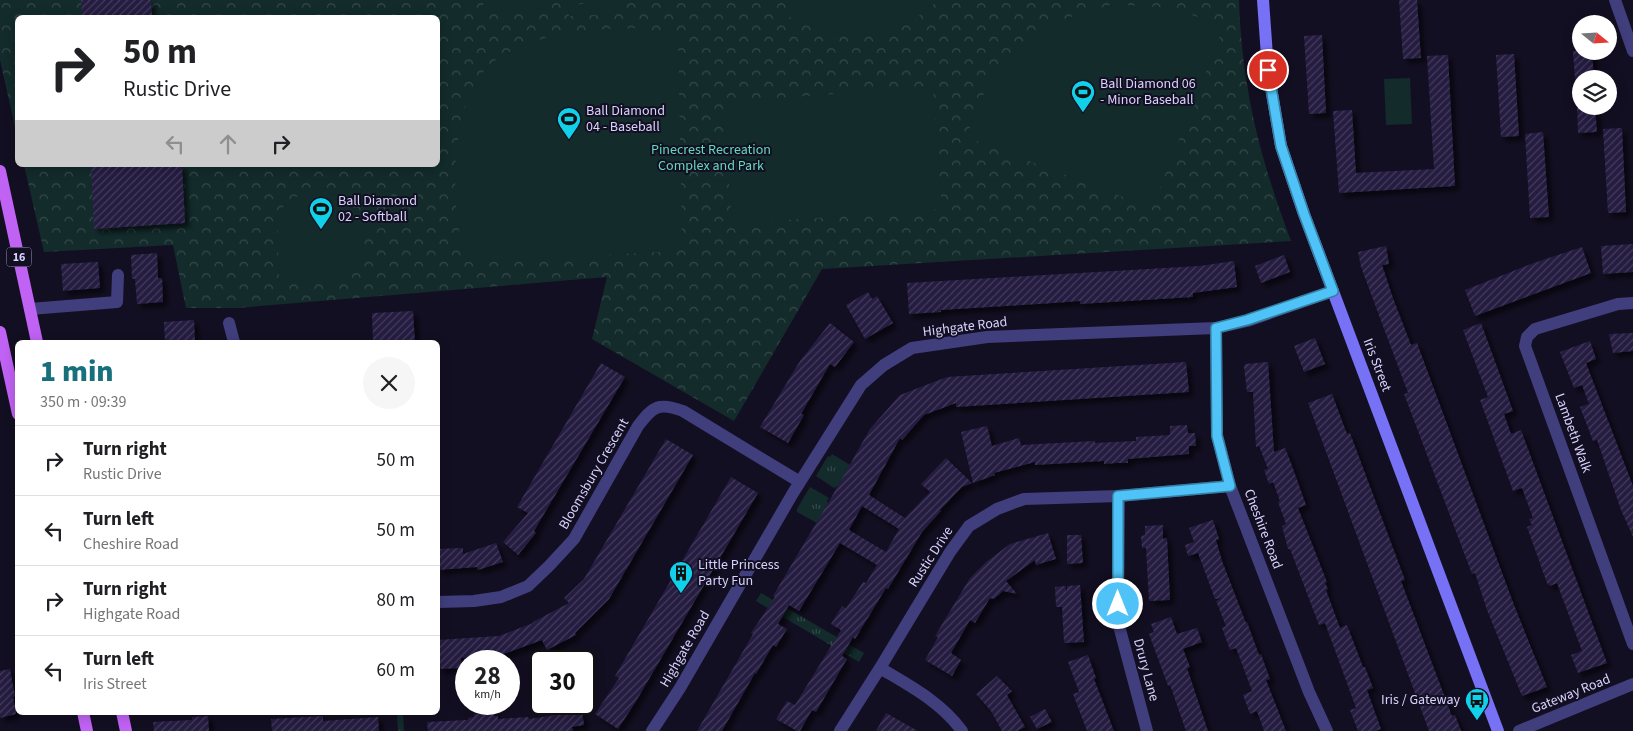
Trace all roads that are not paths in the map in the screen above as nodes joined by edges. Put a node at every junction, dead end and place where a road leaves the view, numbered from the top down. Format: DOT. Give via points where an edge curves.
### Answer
graph roads {
  1 [pos="1263,0"];
  2 [pos="1615,0"];
  3 [pos="1633,51"];
  4 [pos="0,171"];
  5 [pos="118,275"];
  6 [pos="1333,291"];
  7 [pos="1633,303"];
  8 [pos="30,309"];
  9 [pos="229,323"];
  10 [pos="1216,328"];
  11 [pos="0,332"];
  12 [pos="37,340"];
  13 [pos="233,340"];
  14 [pos="15,400"];
  15 [pos="800,482"];
  16 [pos="1230,486"];
  17 [pos="1118,496"];
  18 [pos="440,602"];
  19 [pos="1633,644"];
  20 [pos="880,668"];
  21 [pos="1633,684"];
  22 [pos="84,715"];
  23 [pos="123,715"];
  24 [pos="87,731"];
  25 [pos="126,731"];
  26 [pos="652,731"];
  27 [pos="840,731"];
  28 [pos="962,731"];
  29 [pos="1147,731"];
  30 [pos="1327,731"];
  31 [pos="1498,731"];
  32 [pos="1519,731"];
  1 -- 6 [label="street, Iris Street" via="1268,70 1281,146"];
  2 -- 3 [label="street"];
  4 -- 8 [label="main road, 16"];
  5 -- 8 [label="street" via="118,302"];
  6 -- 10 [label="street, Highgate Road"];
  6 -- 31 [label="street, Iris Street"];
  7 -- 19 [label="street, Lambeth Walk" via="1618,304 1535,329 1527,337 1525,346"];
  8 -- 12 [label="main road, 16"];
  9 -- 13 [label="street"];
  10 -- 15 [label="street, Highgate Road" via="987,337 912,348 884,365 861,385"];
  10 -- 16 [label="street, Cheshire Road" via="1217,436"];
  11 -- 14 [label="main road"];
  15 -- 18 [label="street, Bloomsbury Crescent" via="683,411 657,406 638,426 574,539 528,586 501,597"];
  15 -- 26 [label="street, Highgate Road"];
  16 -- 17 [label="street, Rustic Drive"];
  16 -- 30 [label="street, Cheshire Road"];
  17 -- 20 [label="street, Rustic Drive" via="1024,499 969,526"];
  17 -- 29 [label="street, Drury Lane" via="1118,622"];
  20 -- 27 [label="street, Rustic Drive"];
  20 -- 28 [label="street" via="924,694 951,716"];
  21 -- 32 [label="street, Gateway Road"];
  22 -- 24 [label="main road"];
  23 -- 25 [label="main road"];
}
